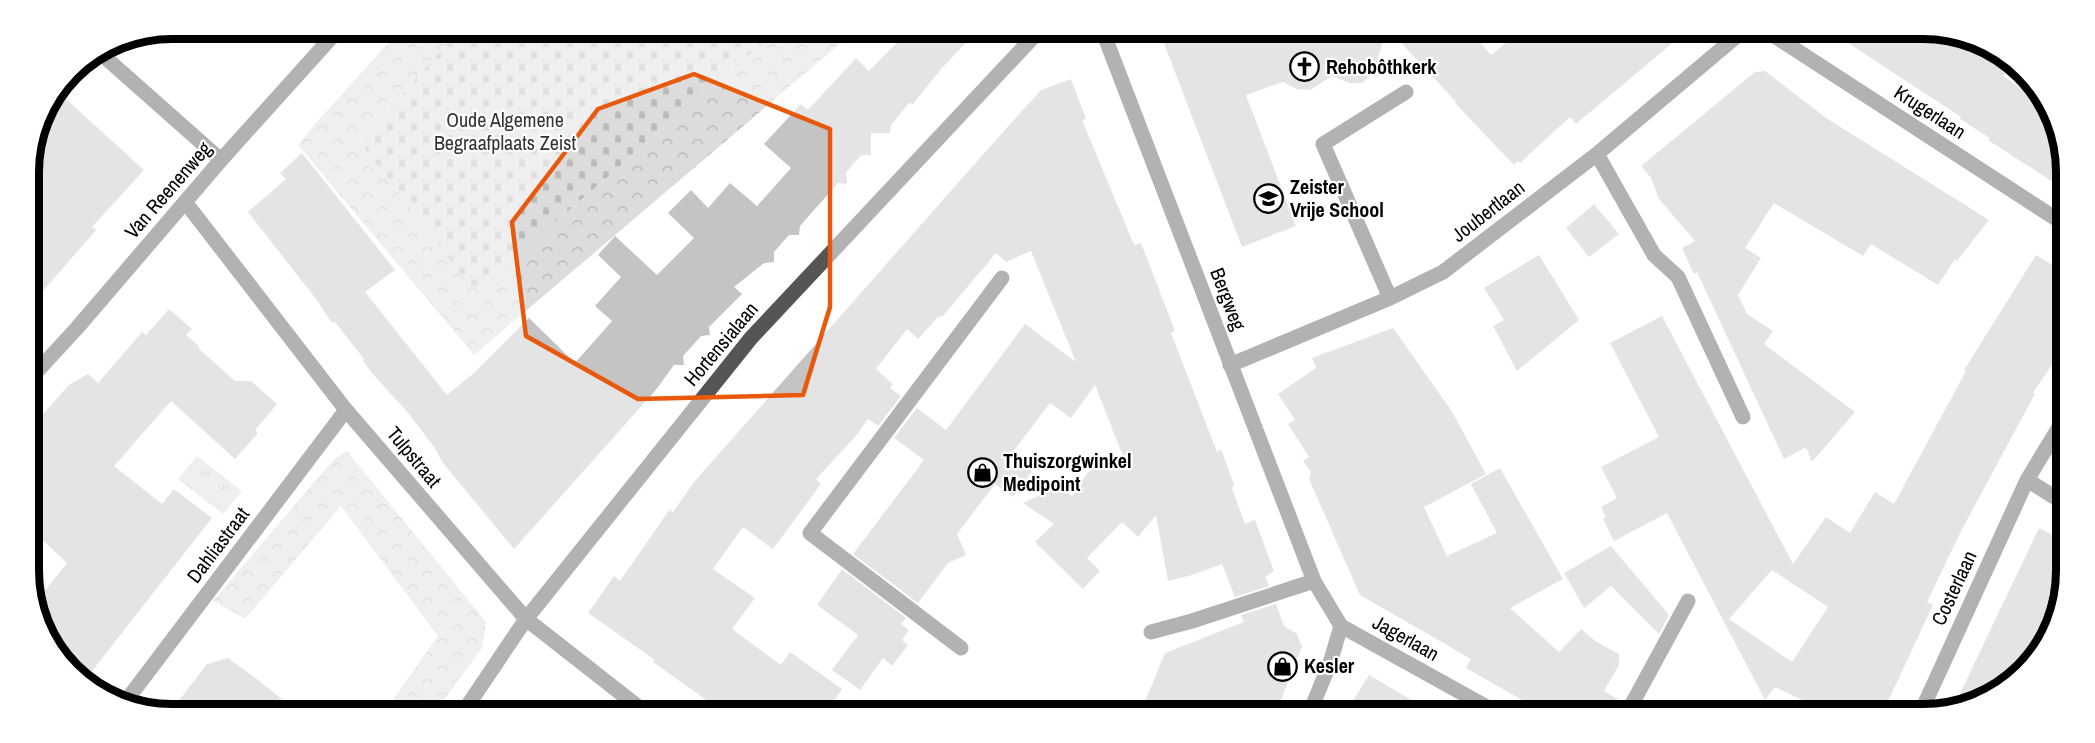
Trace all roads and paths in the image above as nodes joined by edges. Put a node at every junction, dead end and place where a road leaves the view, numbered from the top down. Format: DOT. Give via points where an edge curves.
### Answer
graph roads {
  1 [pos="330,39"];
  2 [pos="1031,39"];
  3 [pos="1106,39"];
  4 [pos="1733,39"];
  5 [pos="1779,39"];
  6 [pos="105,57"];
  7 [pos="1406,92"];
  8 [pos="1597,154"];
  9 [pos="221,160"];
  10 [pos="186,203"];
  11 [pos="2056,219"];
  12 [pos="1002,278"];
  13 [pos="1390,298"];
  14 [pos="1230,365"];
  15 [pos="39,369"];
  16 [pos="346,410"];
  17 [pos="1743,417"];
  18 [pos="2056,432"];
  19 [pos="2027,480"];
  20 [pos="2056,498"];
  21 [pos="1314,581"];
  22 [pos="1688,601"];
  23 [pos="526,619"];
  24 [pos="1341,626"];
  25 [pos="1152,632"];
  26 [pos="961,648"];
  27 [pos="129,697"];
  28 [pos="469,704"];
  29 [pos="635,704"];
  30 [pos="1313,704"];
  31 [pos="1482,704"];
  32 [pos="1632,704"];
  33 [pos="1925,704"];
  1 -- 9 [label="street, Van Reenenweg"];
  2 -- 23 [label="street, Hortensialaan" via="751,338"];
  3 -- 14 [label="street, Bergweg"];
  4 -- 8 [label="street, Joubertlaan"];
  5 -- 11 [label="street, Krugerlaan"];
  6 -- 9 [label="street"];
  7 -- 13 [label="street" via="1323,144"];
  8 -- 13 [label="street, Joubertlaan" via="1443,272"];
  8 -- 17 [label="street" via="1654,255 1678,278"];
  9 -- 10 [label="street, Van Reenenweg"];
  10 -- 15 [label="street, Van Reenenweg"];
  10 -- 16 [label="street, Tulpstraat"];
  12 -- 26 [label="street" via="810,533"];
  13 -- 14 [label="street, Joubertlaan"];
  14 -- 21 [label="street, Bergweg"];
  16 -- 23 [label="street, Tulpstraat"];
  16 -- 27 [label="street, Dahliastraat"];
  18 -- 19 [label="street, Costerlaan"];
  19 -- 20 [label="street"];
  19 -- 33 [label="street, Costerlaan"];
  21 -- 24 [label="street, Jagerlaan"];
  21 -- 25 [label="street"];
  22 -- 32 [label="street"];
  23 -- 28 [label="street, Hortensialaan"];
  23 -- 29 [label="street, Tulpstraat"];
  24 -- 30 [label="street"];
  24 -- 31 [label="street, Jagerlaan"];
}
